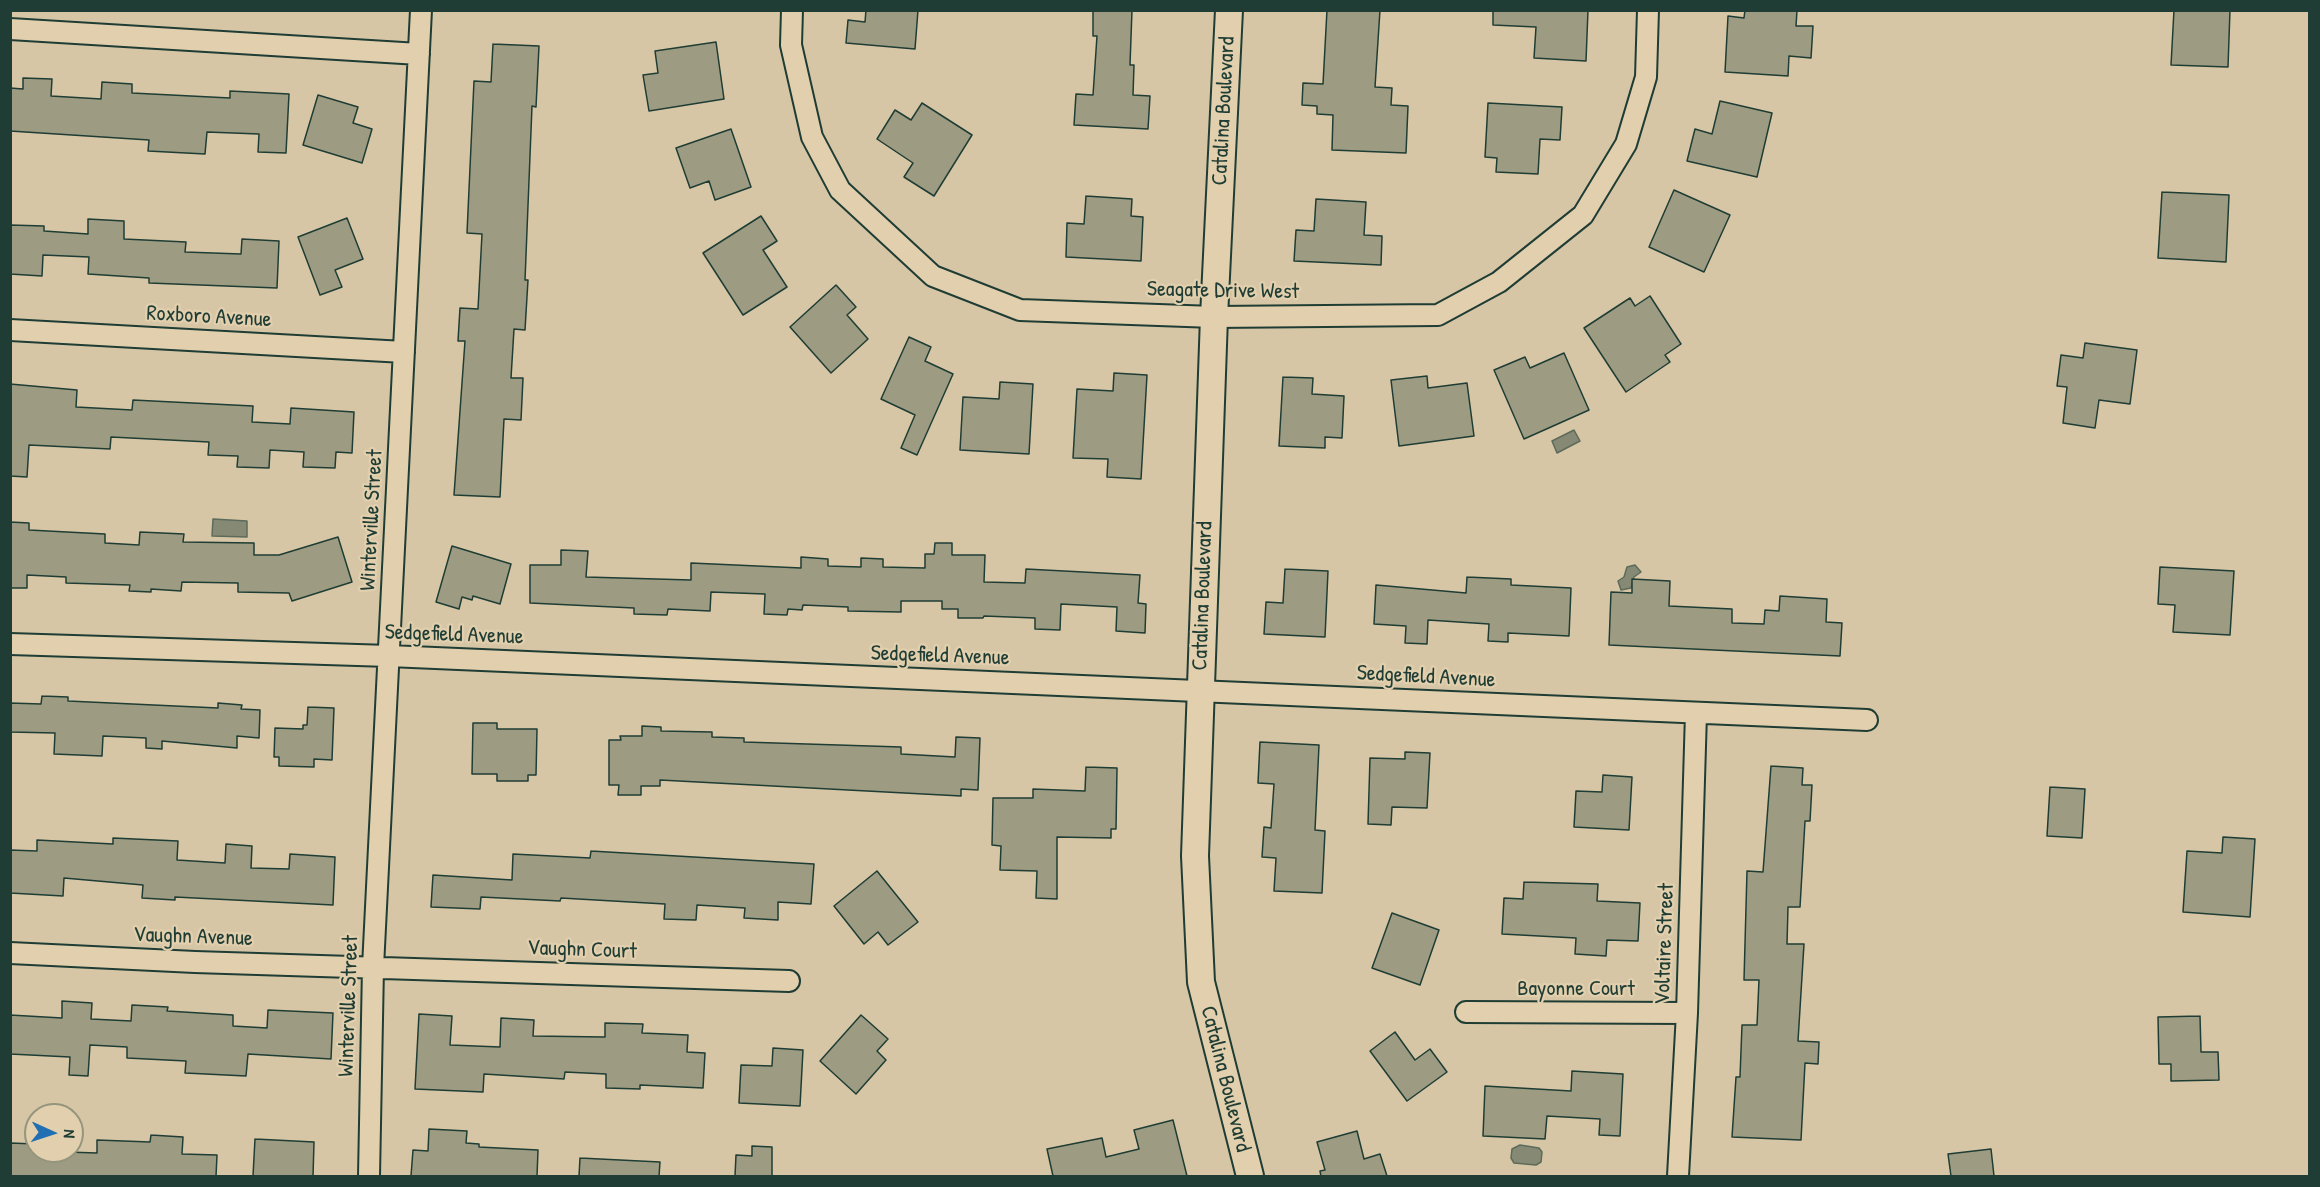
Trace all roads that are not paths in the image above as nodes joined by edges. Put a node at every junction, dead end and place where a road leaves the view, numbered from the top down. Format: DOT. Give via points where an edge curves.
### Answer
graph roads {
  1 [pos="421,10"];
  2 [pos="792,10"];
  3 [pos="1229,10"];
  4 [pos="1648,10"];
  5 [pos="10,30"];
  6 [pos="419,54"];
  7 [pos="1214,317"];
  8 [pos="10,330"];
  9 [pos="404,352"];
  10 [pos="10,644"];
  11 [pos="389,656"];
  12 [pos="1199,691"];
  13 [pos="1695,713"];
  14 [pos="1867,720"];
  15 [pos="10,953"];
  16 [pos="373,967"];
  17 [pos="789,981"];
  18 [pos="1466,1012"];
  19 [pos="1687,1013"];
  20 [pos="369,1176"];
  21 [pos="1250,1176"];
  22 [pos="1678,1176"];
  1 -- 6 [label="street, Winterville Street"];
  2 -- 7 [label="street, Seagate Drive West" via="791,45 812,137 840,190 933,276 1020,310"];
  3 -- 7 [label="street, Catalina Boulevard"];
  4 -- 7 [label="street, Seagate Drive West" via="1646,77 1626,144 1583,215 1499,282 1438,315"];
  5 -- 6 [label="street"];
  6 -- 9 [label="street, Winterville Street"];
  7 -- 12 [label="street, Catalina Boulevard"];
  8 -- 9 [label="street, Roxboro Avenue"];
  9 -- 11 [label="street, Winterville Street"];
  10 -- 11 [label="street, Sedgefield Avenue"];
  11 -- 12 [label="street, Sedgefield Avenue"];
  11 -- 16 [label="street, Winterville Street"];
  12 -- 13 [label="street, Sedgefield Avenue"];
  12 -- 21 [label="street, Catalina Boulevard" via="1195,856 1201,982"];
  13 -- 14 [label="street, Sedgefield Avenue"];
  13 -- 19 [label="street, Voltaire Street"];
  15 -- 16 [label="street, Vaughn Avenue"];
  16 -- 17 [label="street, Vaughn Court"];
  16 -- 20 [label="street, Winterville Street"];
  18 -- 19 [label="street, Bayonne Court"];
  19 -- 22 [label="street, Voltaire Street"];
}
